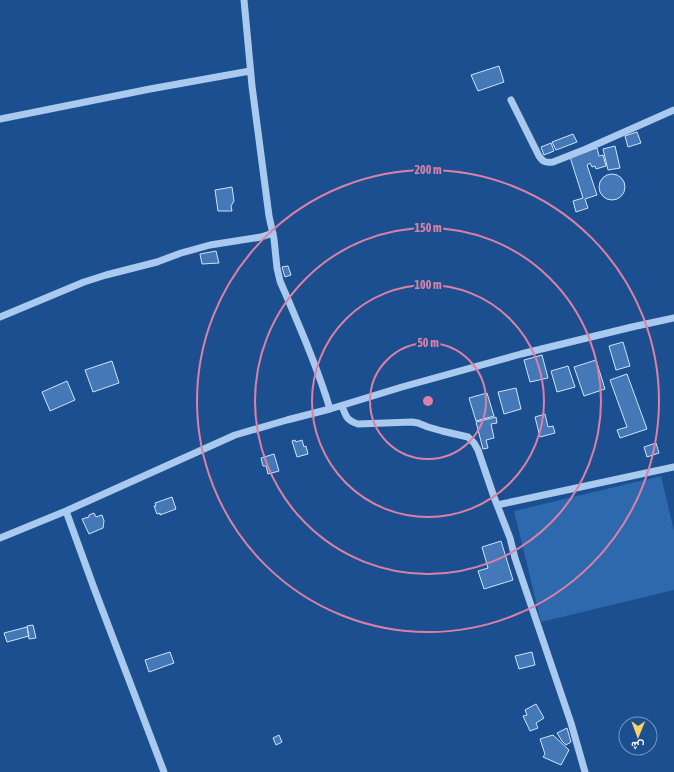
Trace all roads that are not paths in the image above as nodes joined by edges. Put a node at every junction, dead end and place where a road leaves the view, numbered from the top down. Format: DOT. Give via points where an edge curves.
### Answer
graph roads {
  1 [pos="244,0"];
  2 [pos="250,71"];
  3 [pos="511,100"];
  4 [pos="674,110"];
  5 [pos="0,118"];
  6 [pos="272,233"];
  7 [pos="0,317"];
  8 [pos="674,318"];
  9 [pos="342,406"];
  10 [pos="330,410"];
  11 [pos="674,467"];
  12 [pos="497,505"];
  13 [pos="66,511"];
  14 [pos="0,538"];
  15 [pos="164,772"];
  16 [pos="585,772"];
  1 -- 2 [label="street"];
  2 -- 5 [label="street"];
  2 -- 6 [label="street"];
  3 -- 4 [label="street" via="539,156 548,163"];
  6 -- 7 [label="street" via="210,245 106,275"];
  6 -- 10 [label="street" via="280,281"];
  8 -- 9 [label="street" via="521,354"];
  9 -- 10 [label="street"];
  9 -- 12 [label="street" via="351,422 358,424 412,422 468,437 478,450"];
  10 -- 13 [label="street" via="235,435"];
  11 -- 12 [label="street"];
  12 -- 16 [label="street" via="571,723"];
  13 -- 14 [label="street"];
  13 -- 15 [label="street"];
}
